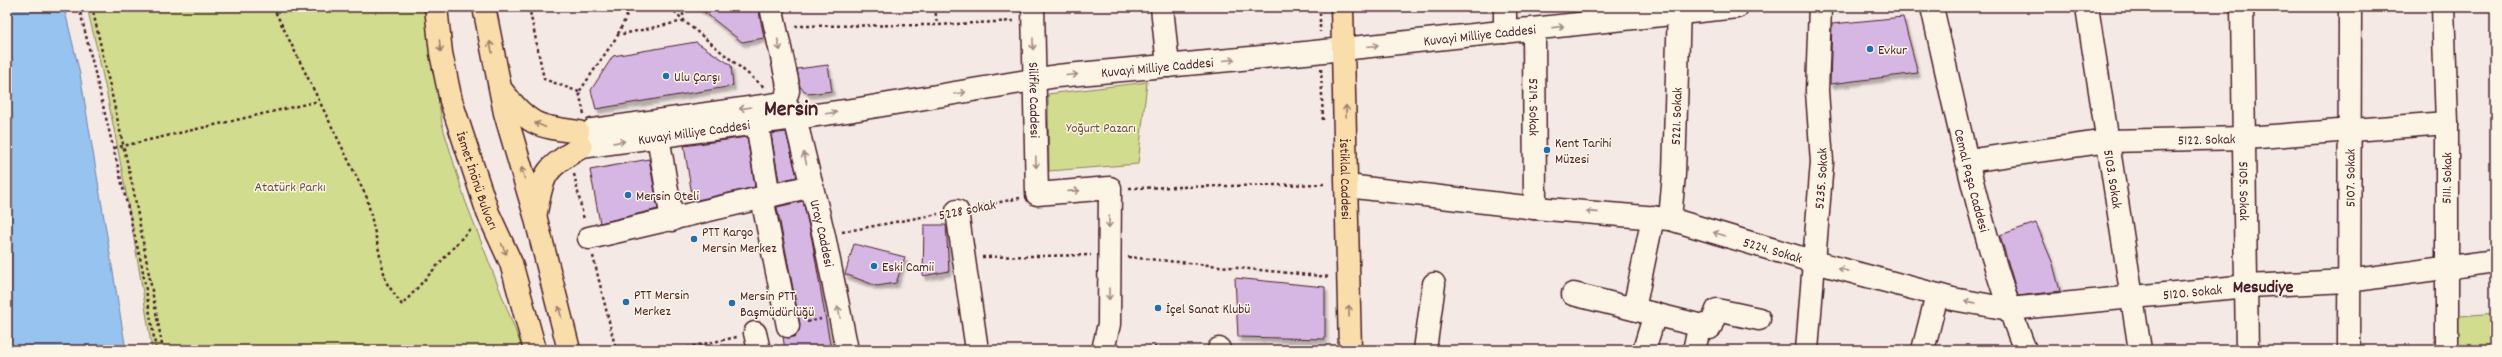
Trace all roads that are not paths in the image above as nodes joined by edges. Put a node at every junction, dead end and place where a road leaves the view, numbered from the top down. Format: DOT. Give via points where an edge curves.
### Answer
graph roads {
  1 [pos="436,7"];
  2 [pos="484,7"];
  3 [pos="1162,7"];
  4 [pos="1342,7"];
  5 [pos="1505,7"];
  6 [pos="1737,7"];
  7 [pos="1820,7"];
  8 [pos="1932,7"];
  9 [pos="2087,7"];
  10 [pos="2242,7"];
  11 [pos="2350,7"];
  12 [pos="2443,7"];
  13 [pos="1679,10"];
  14 [pos="1033,13"];
  15 [pos="772,17"];
  16 [pos="1534,30"];
  17 [pos="1505,32"];
  18 [pos="1342,49"];
  19 [pos="1168,66"];
  20 [pos="1033,81"];
  21 [pos="500,89"];
  22 [pos="789,110"];
  23 [pos="757,123"];
  24 [pos="2446,123"];
  25 [pos="2348,130"];
  26 [pos="658,136"];
  27 [pos="582,137"];
  28 [pos="2245,138"];
  29 [pos="2108,141"];
  30 [pos="1967,161"];
  31 [pos="812,186"];
  32 [pos="1347,186"];
  33 [pos="765,198"];
  34 [pos="1535,208"];
  35 [pos="956,211"];
  36 [pos="535,215"];
  37 [pos="1662,218"];
  38 [pos="672,220"];
  39 [pos="589,238"];
  40 [pos="2495,261"];
  41 [pos="1814,262"];
  42 [pos="2445,268"];
  43 [pos="2348,281"];
  44 [pos="1434,284"];
  45 [pos="2248,286"];
  46 [pos="1573,294"];
  47 [pos="1937,295"];
  48 [pos="2132,298"];
  49 [pos="1634,309"];
  50 [pos="2008,309"];
  51 [pos="1655,314"];
  52 [pos="1759,319"];
  53 [pos="1700,325"];
  54 [pos="788,326"];
  55 [pos="535,350"];
  56 [pos="569,350"];
  57 [pos="847,350"];
  58 [pos="977,350"];
  59 [pos="1103,350"];
  60 [pos="1350,350"];
  61 [pos="1425,350"];
  62 [pos="1644,350"];
  63 [pos="1694,350"];
  64 [pos="1807,350"];
  65 [pos="1923,350"];
  66 [pos="2025,350"];
  67 [pos="2140,350"];
  68 [pos="2247,350"];
  69 [pos="2349,350"];
  70 [pos="2447,350"];
  1 -- 55 [label="main road, İsmet İnönü Bulvarı, one-way" via="441,53 451,101 488,213 511,263"];
  21 -- 2 [label="main road, one-way"];
  3 -- 19 [label="street"];
  4 -- 18 [label="main road, İstiklal Caddesi"];
  5 -- 17 [label="street"];
  6 -- 13 [label="street, Kuvayi Milliye Caddesi"];
  7 -- 41 [label="street, 5235. Sokak" via="1817,91 1822,162"];
  8 -- 30 [label="street, Cemal Paşa Caddesi"];
  9 -- 29 [label="street, 5103. Sokak"];
  10 -- 28 [label="street, 5105. Sokak"];
  11 -- 25 [label="street, 5107. Sokak"];
  12 -- 24 [label="street, 5111. Sokak"];
  16 -- 13 [label="street, Kuvayi Milliye Caddesi, one-way"];
  13 -- 37 [label="street, 5221. Sokak" via="1674,174"];
  14 -- 20 [label="street, Silifke Caddesi, one-way"];
  15 -- 22 [label="street, Uray Caddesi, one-way" via="788,91"];
  16 -- 17 [label="street, Kuvayi Milliye Caddesi"];
  16 -- 34 [label="street, 5219. Sokak"];
  18 -- 17 [label="street, Kuvayi Milliye Caddesi, one-way"];
  19 -- 18 [label="street, Kuvayi Milliye Caddesi, one-way"];
  32 -- 18 [label="main road, İstiklal Caddesi, one-way"];
  20 -- 19 [label="street, Kuvayi Milliye Caddesi, one-way" via="1057,76"];
  22 -- 20 [label="street, Kuvayi Milliye Caddesi, one-way"];
  20 -- 59 [label="street, Silifke Caddesi, one-way" via="1037,194 1110,188 1109,324"];
  27 -- 21 [label="main road, one-way" via="541,127 522,115"];
  36 -- 21 [label="main road, one-way"];
  22 -- 23 [label="street, Kuvayi Milliye Caddesi"];
  22 -- 27 [label="street, Kuvayi Milliye Caddesi, one-way"];
  31 -- 22 [label="street, Uray Caddesi, one-way"];
  23 -- 26 [label="street, Kuvayi Milliye Caddesi"];
  23 -- 33 [label="street"];
  24 -- 25 [label="street, 5122. Sokak"];
  24 -- 42 [label="street, 5111. Sokak"];
  25 -- 28 [label="street, 5122. Sokak"];
  25 -- 43 [label="street, 5107. Sokak"];
  27 -- 26 [label="street, Kuvayi Milliye Caddesi, one-way"];
  26 -- 38 [label="street"];
  27 -- 36 [label="main road" via="552,165 540,185"];
  28 -- 29 [label="street, 5122. Sokak"];
  28 -- 45 [label="street, 5105. Sokak"];
  29 -- 30 [label="street, 5122. Sokak"];
  29 -- 48 [label="street, 5103. Sokak"];
  30 -- 50 [label="street, Cemal Paşa Caddesi"];
  31 -- 33 [label="street"];
  57 -- 31 [label="street, Uray Caddesi, one-way"];
  32 -- 34 [label="street, 5224. Sokak"];
  60 -- 32 [label="main road, İstiklal Caddesi, one-way"];
  33 -- 38 [label="street"];
  33 -- 54 [label="street"];
  37 -- 34 [label="street, 5224. Sokak, one-way"];
  35 -- 58 [label="street"];
  56 -- 36 [label="main road, one-way"];
  41 -- 37 [label="street, 5224. Sokak, one-way"];
  37 -- 49 [label="street, 5221. Sokak"];
  38 -- 39 [label="street"];
  40 -- 42 [label="street, 5120. Sokak"];
  47 -- 41 [label="street, 5224. Sokak, one-way"];
  41 -- 64 [label="street, 5235. Sokak"];
  42 -- 43 [label="street, 5120. Sokak"];
  42 -- 70 [label="street, 5111. Sokak"];
  43 -- 45 [label="street, 5120. Sokak"];
  43 -- 69 [label="street, 5107. Sokak"];
  44 -- 61 [label="street"];
  45 -- 48 [label="street, 5120. Sokak"];
  45 -- 68 [label="street, 5105. Sokak"];
  46 -- 49 [label="street"];
  50 -- 47 [label="street, 5224. Sokak, one-way"];
  47 -- 65 [label="street"];
  48 -- 50 [label="street, 5120. Sokak"];
  48 -- 67 [label="street, 5103. Sokak"];
  49 -- 51 [label="street"];
  50 -- 66 [label="street, Cemal Paşa Caddesi"];
  51 -- 53 [label="street"];
  51 -- 62 [label="street"];
  52 -- 53 [label="street" via="1717,310 1710,328"];
  53 -- 63 [label="street"];
}
